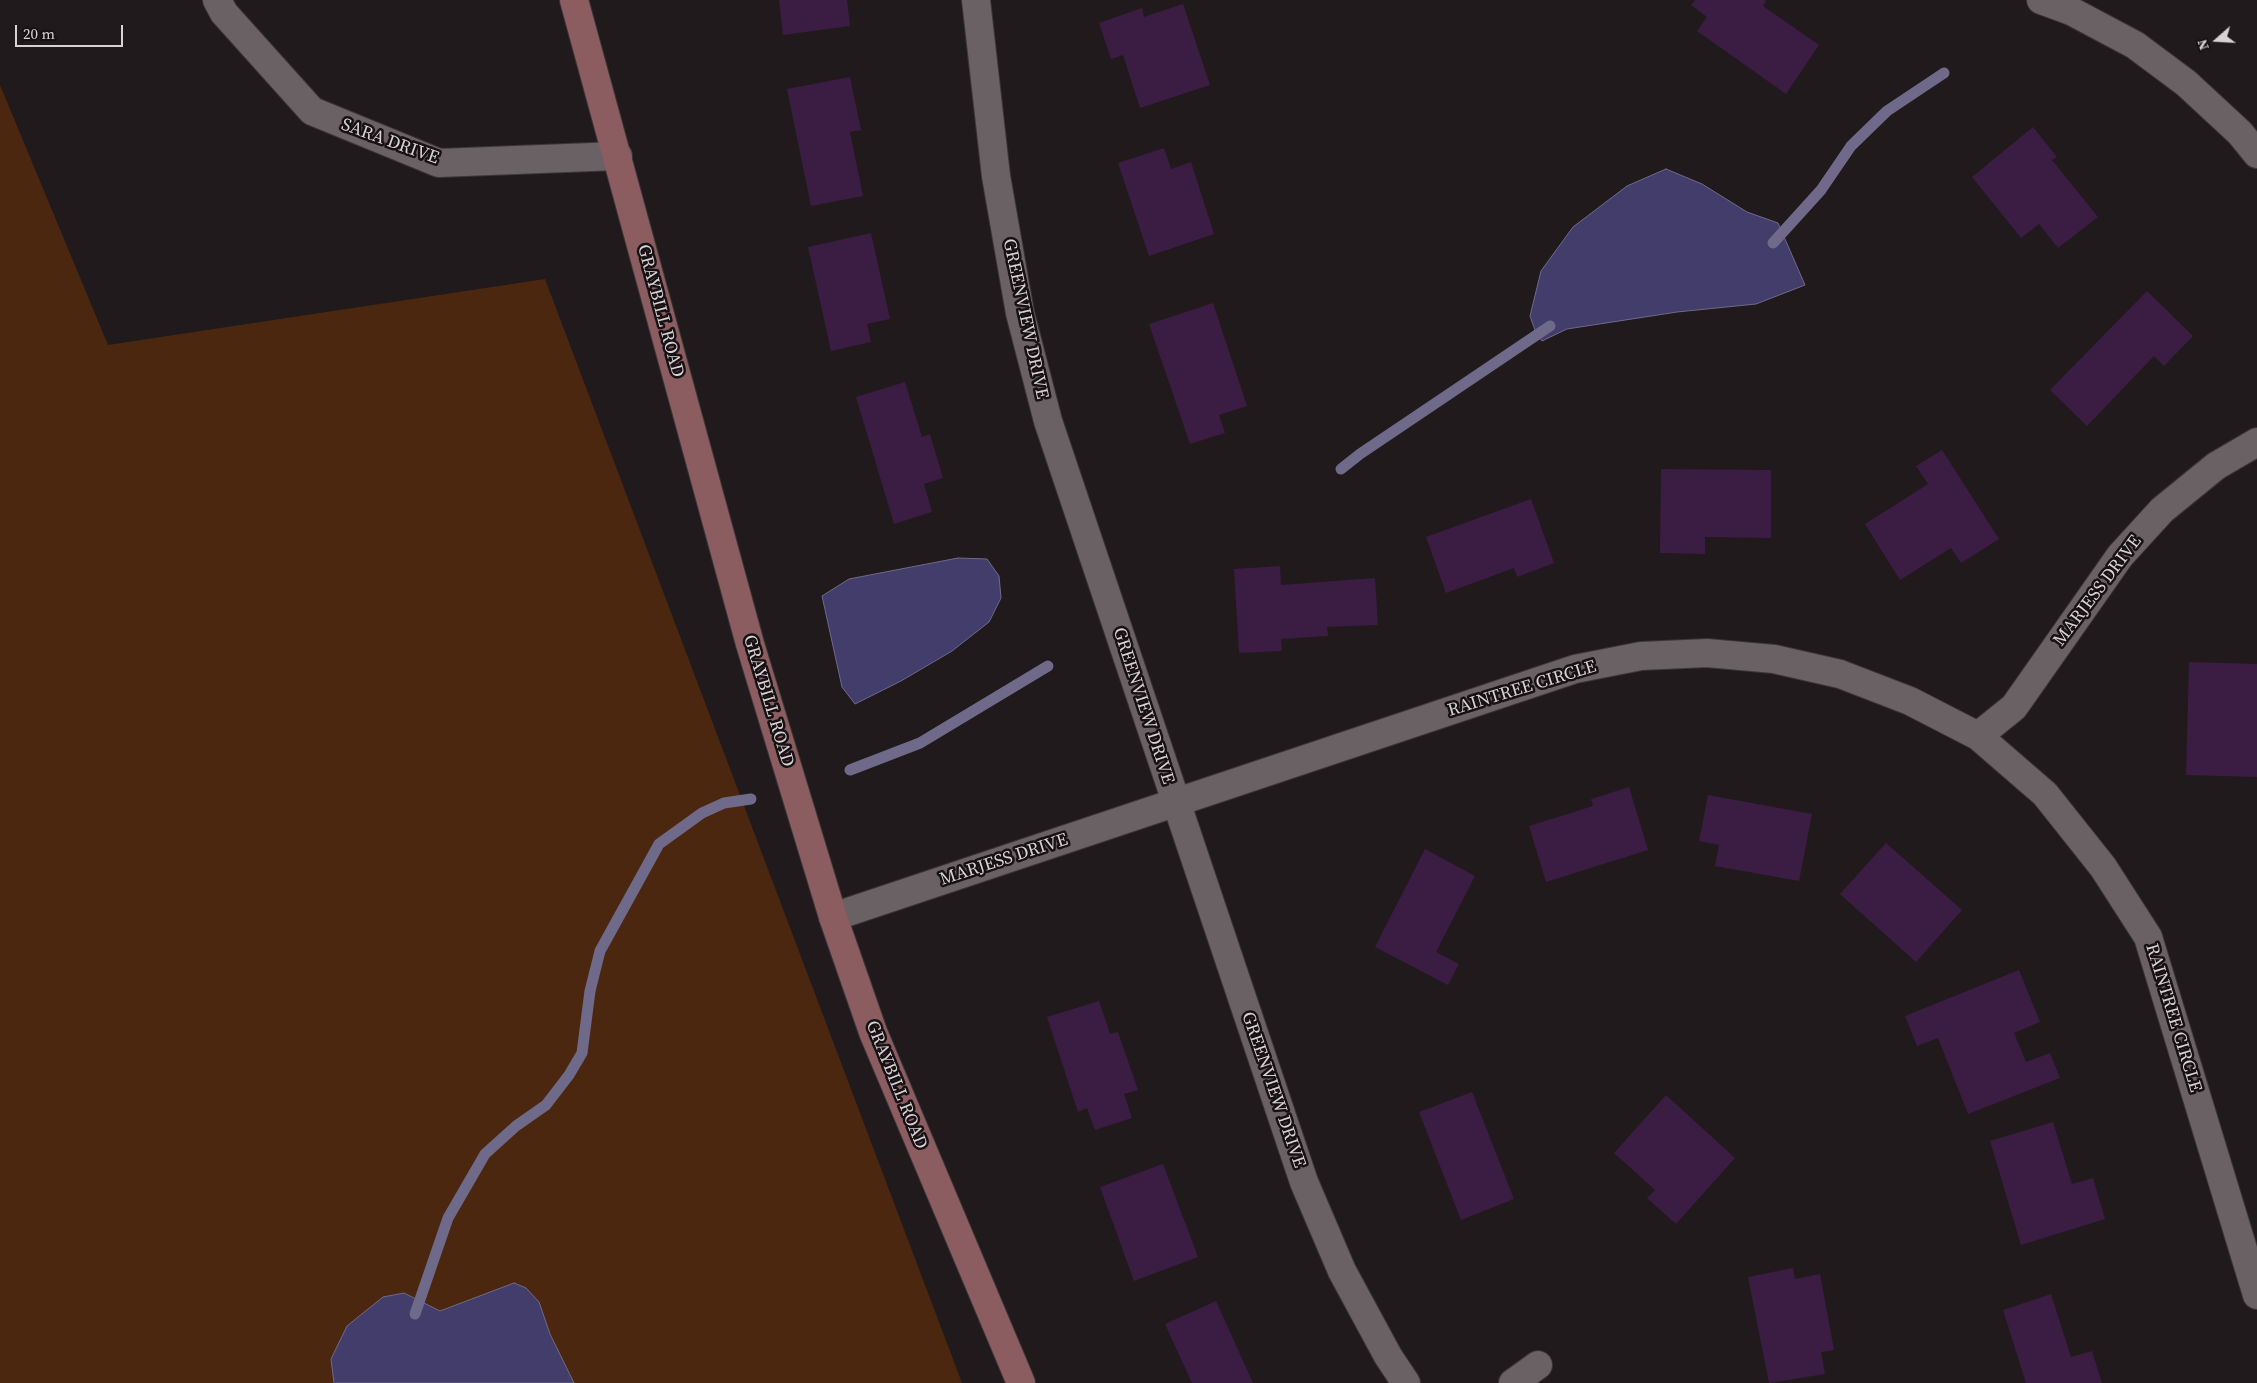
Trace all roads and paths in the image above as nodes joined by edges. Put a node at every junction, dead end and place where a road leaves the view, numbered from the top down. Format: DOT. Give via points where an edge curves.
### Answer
graph roads {
  1 [pos="217,0"];
  2 [pos="574,0"];
  3 [pos="976,0"];
  4 [pos="2041,0"];
  5 [pos="2257,154"];
  6 [pos="618,156"];
  7 [pos="2257,442"];
  8 [pos="1978,736"];
  9 [pos="1175,803"];
  10 [pos="833,917"];
  11 [pos="2257,1295"];
  12 [pos="1538,1365"];
  13 [pos="1021,1383"];
  14 [pos="1406,1383"];
  15 [pos="1514,1383"];
  1 -- 6 [label="street, SARA DRIVE" via="224,13 312,111 439,163"];
  2 -- 6 [label="street, GRAYBILL ROAD"];
  3 -- 9 [label="street, GREENVIEW DRIVE" via="996,176 1020,313 1048,421"];
  4 -- 5 [label="street" via="2071,11 2135,46 2186,83 2240,133"];
  6 -- 10 [label="street, GRAYBILL ROAD" via="750,644"];
  7 -- 8 [label="street, MARJESS DRIVE" via="2216,466 2162,510 2120,556 2014,708"];
  8 -- 9 [label="street, RAINTREE CIRCLE" via="1910,702 1840,674 1774,659 1707,653 1641,656 1575,669"];
  8 -- 11 [label="street, RAINTREE CIRCLE" via="2044,794 2103,867 2148,937"];
  9 -- 10 [label="street, MARJESS DRIVE"];
  9 -- 14 [label="street, GREENVIEW DRIVE" via="1304,1182 1342,1271"];
  10 -- 13 [label="street, GRAYBILL ROAD" via="873,1032"];
  12 -- 15 [label="street"];
}
